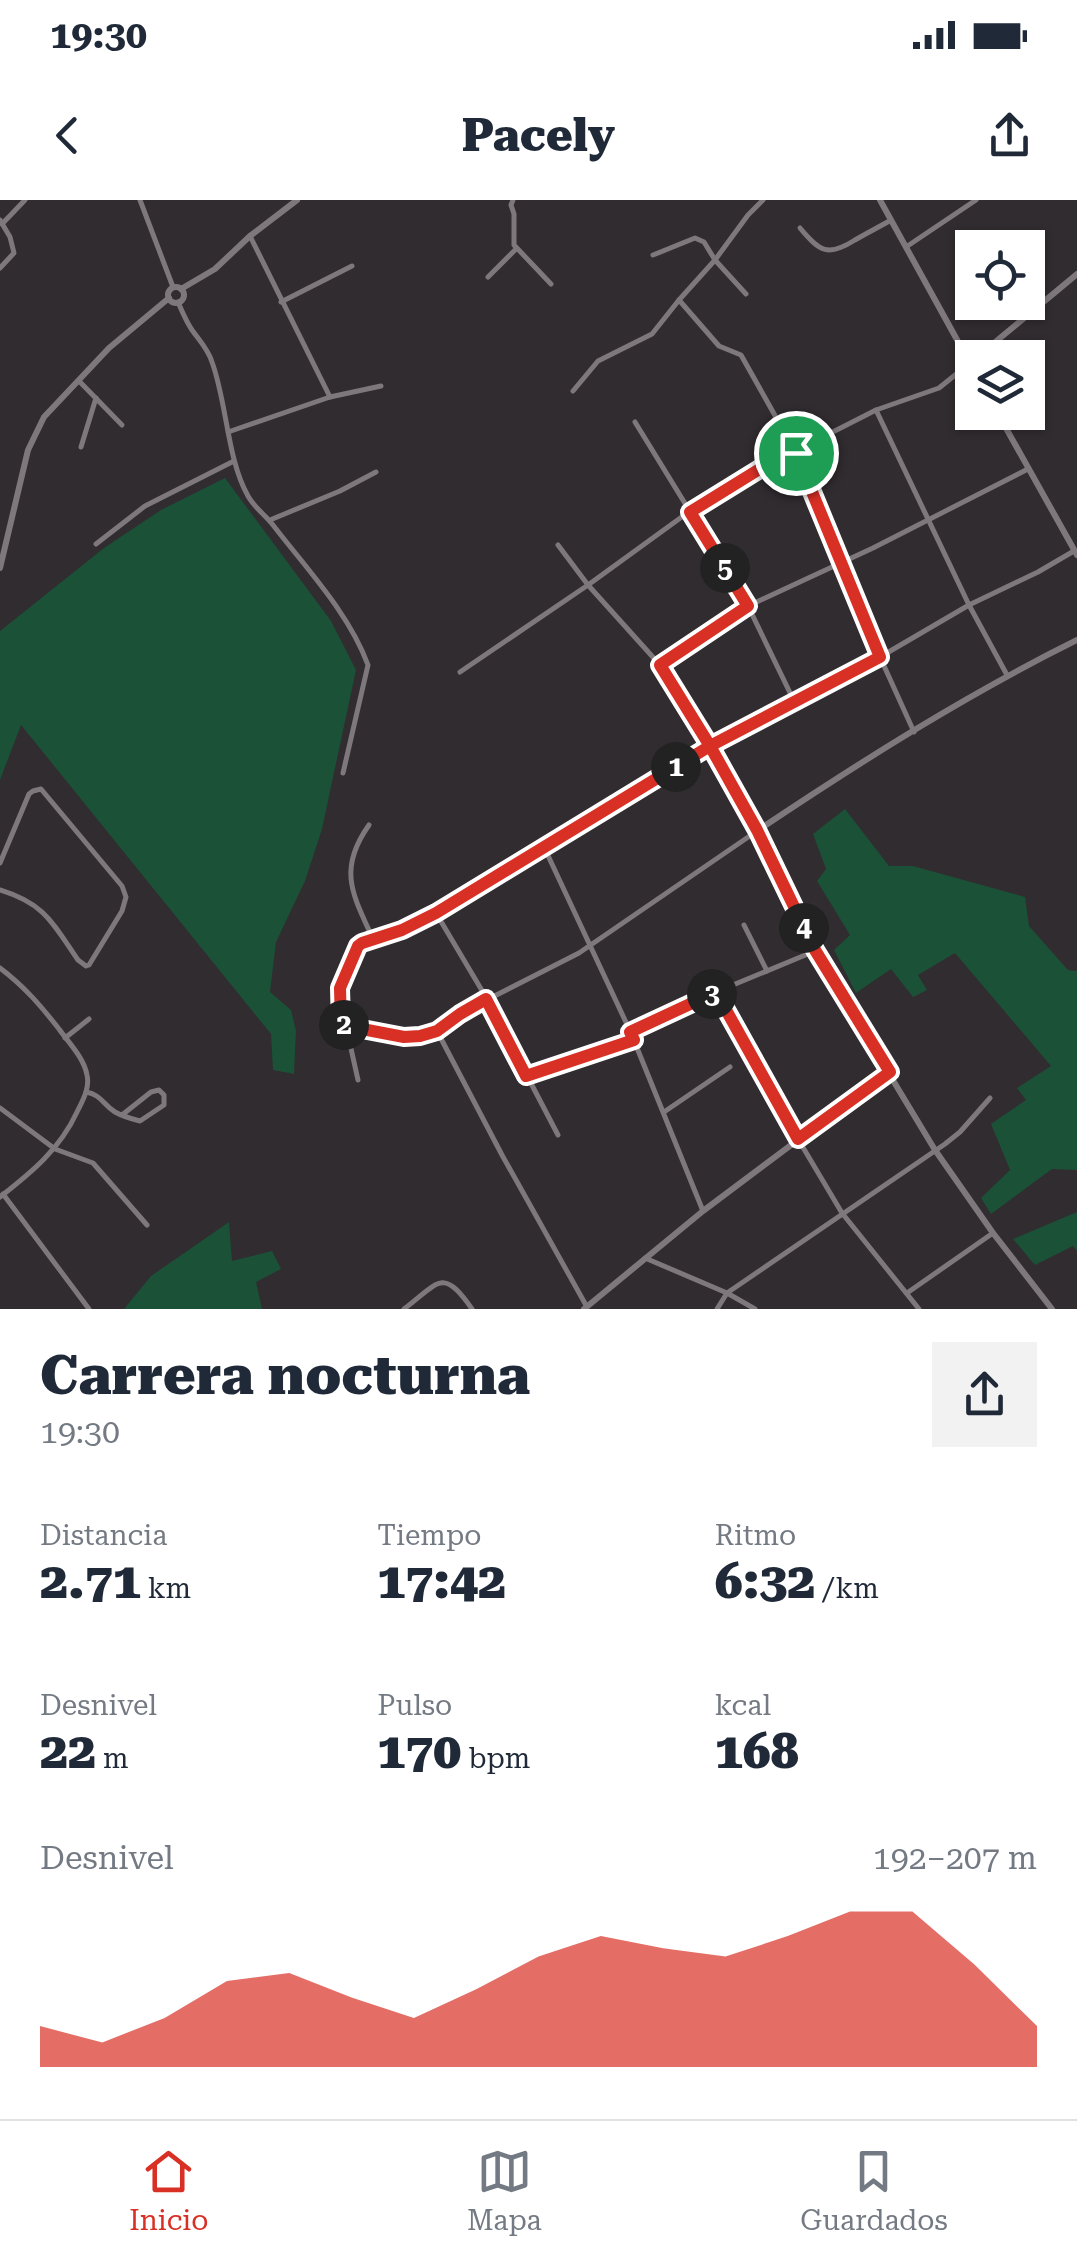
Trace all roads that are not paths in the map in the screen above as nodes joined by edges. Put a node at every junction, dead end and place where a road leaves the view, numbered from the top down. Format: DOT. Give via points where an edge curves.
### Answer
graph roads {
  1 [pos="24,200"];
  2 [pos="140,200"];
  3 [pos="296,200"];
  4 [pos="513,200"];
  5 [pos="763,200"];
  6 [pos="976,200"];
  7 [pos="882,201"];
  8 [pos="891,220"];
  9 [pos="1,222"];
  10 [pos="800,228"];
  11 [pos="250,236"];
  12 [pos="906,246"];
  13 [pos="516,249"];
  14 [pos="653,256"];
  15 [pos="715,260"];
  16 [pos="352,266"];
  17 [pos="0,268"];
  18 [pos="1077,274"];
  19 [pos="488,277"];
  20 [pos="551,284"];
  21 [pos="177,288"];
  22 [pos="746,294"];
  23 [pos="169,298"];
  24 [pos="679,300"];
  25 [pos="178,302"];
  26 [pos="281,302"];
  27 [pos="960,340"];
  28 [pos="999,340"];
  29 [pos="955,376"];
  30 [pos="78,381"];
  31 [pos="381,386"];
  32 [pos="572,391"];
  33 [pos="96,397"];
  34 [pos="330,397"];
  35 [pos="876,410"];
  36 [pos="635,422"];
  37 [pos="122,425"];
  38 [pos="1007,430"];
  39 [pos="230,431"];
  40 [pos="81,447"];
  41 [pos="796,453"];
  42 [pos="234,461"];
  43 [pos="1028,469"];
  44 [pos="376,472"];
  45 [pos="690,512"];
  46 [pos="269,520"];
  47 [pos="930,520"];
  48 [pos="96,544"];
  49 [pos="558,546"];
  50 [pos="1076,553"];
  51 [pos="840,563"];
  52 [pos="0,568"];
  53 [pos="588,585"];
  54 [pos="969,605"];
  55 [pos="748,606"];
  56 [pos="1077,640"];
  57 [pos="880,657"];
  58 [pos="660,665"];
  59 [pos="460,672"];
  60 [pos="1007,675"];
  61 [pos="794,701"];
  62 [pos="914,732"];
  63 [pos="710,746"];
  64 [pos="343,773"];
  65 [pos="369,825"];
  66 [pos="757,830"];
  67 [pos="544,847"];
  68 [pos="0,863"];
  69 [pos="0,890"];
  70 [pos="436,913"];
  71 [pos="744,925"];
  72 [pos="373,939"];
  73 [pos="589,944"];
  74 [pos="815,950"];
  75 [pos="0,968"];
  76 [pos="768,971"];
  77 [pos="716,992"];
  78 [pos="486,999"];
  79 [pos="89,1019"];
  80 [pos="341,1025"];
  81 [pos="437,1031"];
  82 [pos="632,1036"];
  83 [pos="65,1038"];
  84 [pos="730,1067"];
  85 [pos="890,1072"];
  86 [pos="526,1076"];
  87 [pos="358,1080"];
  88 [pos="86,1092"];
  89 [pos="990,1098"];
  90 [pos="0,1108"];
  91 [pos="664,1112"];
  92 [pos="122,1115"];
  93 [pos="558,1135"];
  94 [pos="798,1139"];
  95 [pos="55,1149"];
  96 [pos="935,1150"];
  97 [pos="1,1195"];
  98 [pos="703,1211"];
  99 [pos="842,1214"];
  100 [pos="147,1225"];
  101 [pos="993,1233"];
  102 [pos="644,1257"];
  103 [pos="727,1293"];
  104 [pos="907,1293"];
  105 [pos="585,1308"];
  106 [pos="89,1309"];
  107 [pos="404,1309"];
  108 [pos="472,1309"];
  109 [pos="717,1309"];
  110 [pos="755,1309"];
  111 [pos="919,1309"];
  112 [pos="1052,1309"];
  1 -- 9 [label="street"];
  2 -- 21 [label="street"];
  3 -- 11 [label="street"];
  4 -- 13 [label="street"];
  5 -- 15 [label="street"];
  6 -- 12 [label="street"];
  7 -- 8 [label="street"];
  8 -- 10 [label="street" via="837,251 812,242"];
  8 -- 12 [label="street"];
  9 -- 17 [label="street" via="14,253"];
  11 -- 21 [label="street" via="215,269"];
  11 -- 26 [label="street"];
  12 -- 27 [label="street"];
  13 -- 19 [label="street"];
  13 -- 20 [label="street"];
  14 -- 15 [label="street" via="695,238"];
  15 -- 22 [label="street"];
  15 -- 24 [label="street"];
  16 -- 26 [label="street"];
  18 -- 28 [label="street"];
  21 -- 23 [label="street"];
  21 -- 25 [label="street" via="183,296"];
  23 -- 25 [label="street"];
  23 -- 30 [label="street"];
  24 -- 32 [label="street" via="652,334 598,361"];
  24 -- 41 [label="street" via="719,346 742,355"];
  25 -- 39 [label="street" via="213,363"];
  26 -- 34 [label="street"];
  29 -- 35 [label="street"];
  30 -- 33 [label="street"];
  30 -- 52 [label="street" via="44,417 28,450"];
  31 -- 34 [label="street"];
  33 -- 37 [label="street"];
  33 -- 40 [label="street"];
  34 -- 39 [label="street"];
  35 -- 41 [label="street"];
  35 -- 47 [label="street"];
  36 -- 45 [label="street"];
  38 -- 43 [label="street"];
  39 -- 42 [label="street"];
  41 -- 45 [label="street"];
  41 -- 51 [label="street"];
  42 -- 46 [label="street" via="250,500"];
  42 -- 48 [label="street" via="145,506"];
  43 -- 47 [label="street"];
  43 -- 50 [label="street"];
  44 -- 46 [label="street"];
  45 -- 53 [label="street"];
  45 -- 55 [label="street"];
  46 -- 64 [label="street" via="338,608 368,665"];
  47 -- 51 [label="street"];
  47 -- 54 [label="street"];
  49 -- 53 [label="street"];
  50 -- 54 [label="street"];
  51 -- 55 [label="street"];
  51 -- 57 [label="street"];
  53 -- 58 [label="street"];
  53 -- 59 [label="street"];
  54 -- 57 [label="street"];
  54 -- 60 [label="street"];
  55 -- 58 [label="street"];
  55 -- 61 [label="street"];
  56 -- 60 [label="street"];
  57 -- 61 [label="street"];
  57 -- 62 [label="street"];
  58 -- 63 [label="street"];
  60 -- 62 [label="street"];
  61 -- 63 [label="street"];
  62 -- 66 [label="street"];
  63 -- 66 [label="street"];
  63 -- 67 [label="street"];
  65 -- 72 [label="street" via="350,866 350,883"];
  66 -- 73 [label="street"];
  66 -- 74 [label="street"];
  67 -- 70 [label="street"];
  67 -- 73 [label="street"];
  68 -- 69 [label="street" via="30,794 41,789 126,897 86,966 39,908"];
  70 -- 72 [label="street"];
  70 -- 78 [label="street"];
  71 -- 76 [label="street"];
  72 -- 80 [label="street" via="358,946 340,988"];
  73 -- 78 [label="street"];
  73 -- 82 [label="street"];
  74 -- 76 [label="street"];
  74 -- 85 [label="street"];
  75 -- 83 [label="street"];
  76 -- 77 [label="street"];
  77 -- 82 [label="street"];
  77 -- 94 [label="street"];
  78 -- 81 [label="street"];
  78 -- 86 [label="street"];
  79 -- 83 [label="street"];
  80 -- 81 [label="street" via="404,1037"];
  80 -- 87 [label="street"];
  81 -- 105 [label="street"];
  82 -- 86 [label="street"];
  82 -- 91 [label="street"];
  83 -- 88 [label="street" via="87,1074"];
  84 -- 91 [label="street"];
  85 -- 94 [label="street"];
  85 -- 96 [label="street"];
  86 -- 93 [label="street"];
  88 -- 92 [label="street"];
  88 -- 95 [label="street"];
  89 -- 96 [label="street"];
  90 -- 95 [label="street"];
  91 -- 98 [label="street"];
  92 -- 92 [label="street" via="143,1120 164,1104 164,1095 150,1092"];
  94 -- 98 [label="street"];
  94 -- 99 [label="street"];
  95 -- 97 [label="street"];
  95 -- 100 [label="street" via="93,1163"];
  96 -- 99 [label="street"];
  96 -- 101 [label="street"];
  97 -- 106 [label="street"];
  98 -- 102 [label="street"];
  99 -- 103 [label="street"];
  99 -- 104 [label="street"];
  101 -- 104 [label="street"];
  101 -- 112 [label="street"];
  102 -- 103 [label="street"];
  102 -- 105 [label="street"];
  103 -- 109 [label="street"];
  103 -- 110 [label="street"];
  104 -- 111 [label="street"];
  107 -- 108 [label="street" via="444,1282"];
}
